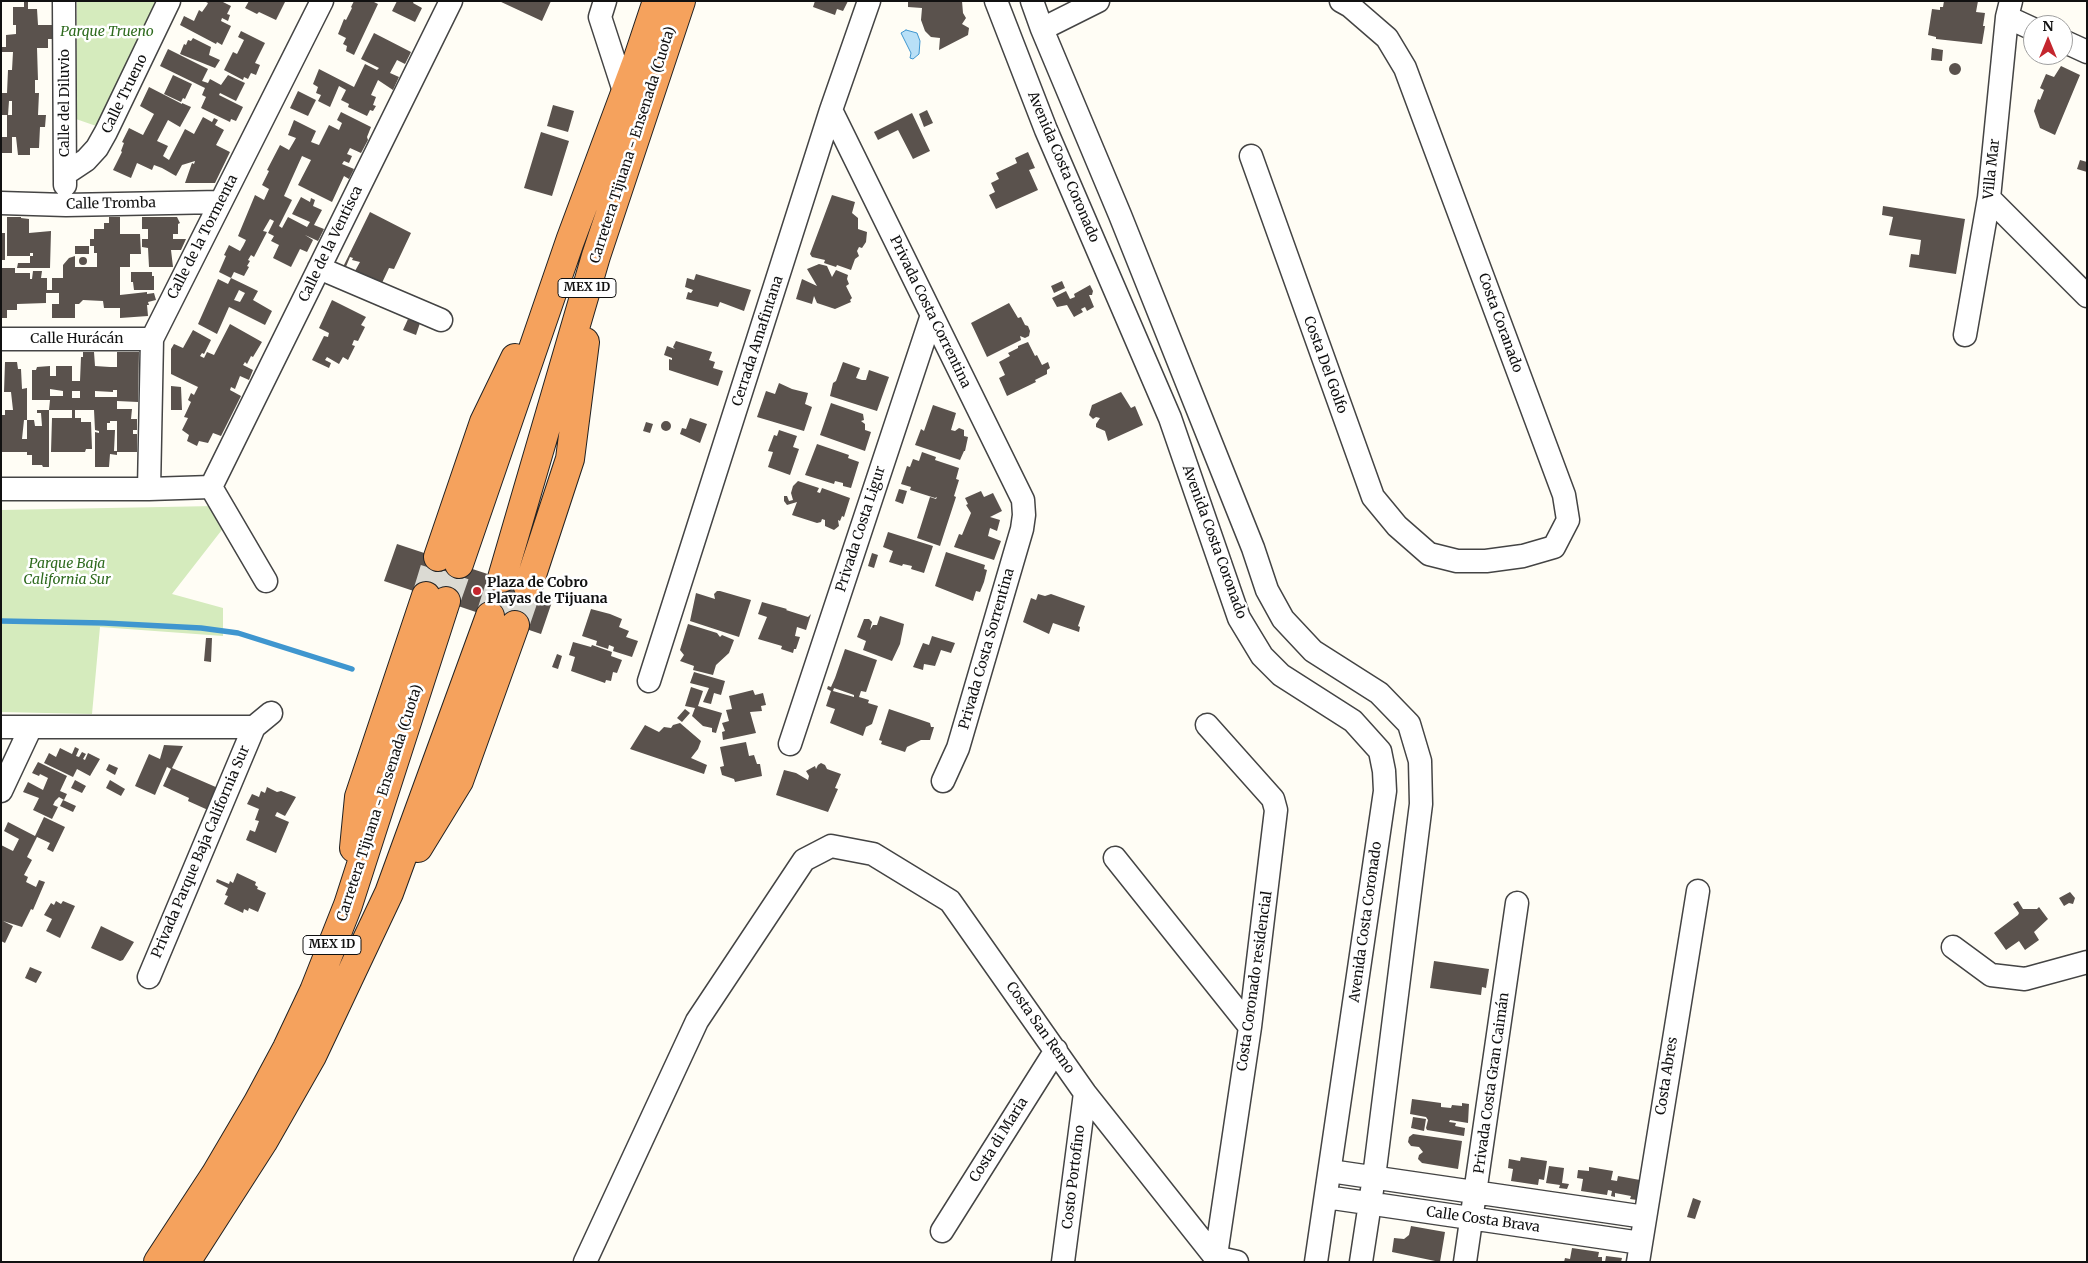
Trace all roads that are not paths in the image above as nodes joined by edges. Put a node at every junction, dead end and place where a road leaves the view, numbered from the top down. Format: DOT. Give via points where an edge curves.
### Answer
graph roads {
  1 [pos="64,1"];
  2 [pos="169,1"];
  3 [pos="322,1"];
  4 [pos="451,1"];
  5 [pos="606,1"];
  6 [pos="657,1"];
  7 [pos="682,1"];
  8 [pos="869,1"];
  9 [pos="996,1"];
  10 [pos="1032,1"];
  11 [pos="1098,1"];
  12 [pos="1350,3"];
  13 [pos="2009,9"];
  14 [pos="2023,21"];
  15 [pos="1042,29"];
  16 [pos="2073,46"];
  17 [pos="2087,52"];
  18 [pos="625,94"];
  19 [pos="831,110"];
  20 [pos="1251,156"];
  21 [pos="65,174"];
  22 [pos="1989,198"];
  23 [pos="220,202"];
  24 [pos="1,203"];
  25 [pos="66,204"];
  26 [pos="1120,215"];
  27 [pos="1089,229"];
  28 [pos="596,256"];
  29 [pos="319,268"];
  30 [pos="2087,296"];
  31 [pos="932,314"];
  32 [pos="441,320"];
  33 [pos="1965,336"];
  34 [pos="1,339"];
  35 [pos="152,339"];
  36 [pos="210,487"];
  37 [pos="1,489"];
  38 [pos="149,489"];
  39 [pos="1024,515"];
  40 [pos="1429,554"];
  41 [pos="449,560"];
  42 [pos="502,578"];
  43 [pos="266,580"];
  44 [pos="528,587"];
  45 [pos="436,598"];
  46 [pos="502,621"];
  47 [pos="649,681"];
  48 [pos="272,713"];
  49 [pos="1207,725"];
  50 [pos="1,727"];
  51 [pos="31,727"];
  52 [pos="254,727"];
  53 [pos="790,744"];
  54 [pos="943,780"];
  55 [pos="1,791"];
  56 [pos="1115,858"];
  57 [pos="1698,891"];
  58 [pos="1517,903"];
  59 [pos="1953,947"];
  60 [pos="2087,962"];
  61 [pos="149,977"];
  62 [pos="1250,1027"];
  63 [pos="1056,1050"];
  64 [pos="1085,1093"];
  65 [pos="1330,1171"];
  66 [pos="1374,1178"];
  67 [pos="1476,1193"];
  68 [pos="1326,1196"];
  69 [pos="1370,1203"];
  70 [pos="1644,1217"];
  71 [pos="1472,1219"];
  72 [pos="942,1231"];
  73 [pos="1639,1252"];
  74 [pos="1215,1260"];
  75 [pos="158,1262"];
  76 [pos="186,1262"];
  77 [pos="585,1262"];
  78 [pos="1063,1262"];
  79 [pos="1238,1262"];
  80 [pos="1316,1262"];
  81 [pos="1361,1262"];
  82 [pos="1465,1262"];
  1 -- 21 [label="street, Calle del Diluvio"];
  2 -- 21 [label="street, Calle Trueno" via="97,148"];
  3 -- 23 [label="street, Calle de la Tormenta"];
  4 -- 29 [label="street, Calle de la Ventisca"];
  5 -- 18 [label="street" via="600,17"];
  6 -- 18 [label="highway, Carretera Tijuana - Ensenada (Cuota) / MEX 1D"];
  7 -- 28 [label="highway, Carretera Tijuana - Ensenada (Cuota) / MEX 1D"];
  8 -- 19 [label="street, Cerrada Amafintana"];
  9 -- 27 [label="street, Avenida Costa Coronado"];
  10 -- 15 [label="street"];
  11 -- 15 [label="street"];
  12 -- 40 [label="street, Costa Coranado" via="1387,38 1405,68 1564,495 1568,520 1554,547 1524,556 1457,560"];
  13 -- 14 [label="street"];
  13 -- 22 [label="street, Villa Mar"];
  15 -- 26 [label="street"];
  16 -- 17 [label="street"];
  18 -- 41 [label="highway, Carretera Tijuana - Ensenada (Cuota) / MEX 1D"];
  19 -- 31 [label="street, Privada Costa Correntina"];
  19 -- 47 [label="street, Cerrada Amafintana"];
  20 -- 40 [label="street, Costa Del Golfo" via="1372,497 1397,526"];
  21 -- 25 [label="street, Calle del Diluvio"];
  22 -- 30 [label="street"];
  22 -- 33 [label="street, Villa Mar"];
  23 -- 25 [label="street, Calle Tromba"];
  23 -- 35 [label="street, Calle de la Tormenta"];
  24 -- 25 [label="street, Calle Tromba"];
  26 -- 27 [label="street"];
  26 -- 66 [label="street" via="1267,590 1283,619 1313,651 1379,693 1409,724 1420,761 1421,804"];
  27 -- 65 [label="street, Avenida Costa Coronado" via="1170,418 1239,618 1262,656 1281,675 1353,720 1380,752 1385,792"];
  28 -- 42 [label="highway, Carretera Tijuana - Ensenada (Cuota) / MEX 1D"];
  28 -- 44 [label="highway" via="570,459"];
  29 -- 32 [label="street"];
  29 -- 36 [label="street, Calle de la Ventisca"];
  31 -- 39 [label="street, Privada Costa Correntina" via="1023,500"];
  31 -- 53 [label="street, Privada Costa Ligur"];
  34 -- 35 [label="street, Calle Hurácán"];
  35 -- 38 [label="street, Calle de la Tormenta"];
  36 -- 38 [label="street"];
  36 -- 43 [label="street"];
  37 -- 38 [label="street"];
  39 -- 54 [label="street, Privada Costa Sorrentina" via="958,748"];
  45 -- 75 [label="highway, Carretera Tijuana - Ensenada (Cuota) / MEX 1D" via="359,797 348,905 314,991 258,1102"];
  46 -- 76 [label="highway, MEX 1D" via="459,781 389,893 312,1056 263,1142"];
  48 -- 52 [label="street"];
  49 -- 62 [label="street, Costa Coronado residencial" via="1273,799 1276,810"];
  50 -- 51 [label="street"];
  51 -- 52 [label="street"];
  51 -- 55 [label="street"];
  52 -- 61 [label="street, Privada Parque Baja California Sur"];
  56 -- 62 [label="street"];
  57 -- 70 [label="street, Costa Abres"];
  58 -- 67 [label="street, Privada Costa Gran Caimán"];
  59 -- 60 [label="street" via="1991,975 2025,979"];
  62 -- 74 [label="street, Costa Coronado residencial"];
  63 -- 64 [label="street, Costa San Remo"];
  63 -- 72 [label="street, Costa di Maria"];
  63 -- 77 [label="street, Costa San Remo" via="950,901 873,854 831,846 804,860 697,1021"];
  64 -- 74 [label="street, Costa San Remo"];
  64 -- 78 [label="street, Costo Portofino"];
  65 -- 66 [label="street, Calle Costa Brava"];
  65 -- 68 [label="street, Avenida Costa Coronado"];
  66 -- 67 [label="street, Calle Costa Brava"];
  66 -- 69 [label="street"];
  67 -- 70 [label="street, Calle Costa Brava"];
  67 -- 71 [label="street, Privada Costa Gran Caimán"];
  68 -- 69 [label="street, Calle Costa Brava"];
  68 -- 80 [label="street, Avenida Costa Coronado"];
  69 -- 71 [label="street, Calle Costa Brava"];
  69 -- 81 [label="street"];
  70 -- 73 [label="street, Costa Abres"];
  71 -- 73 [label="street, Calle Costa Brava"];
  71 -- 82 [label="street, Privada Costa Gran Caimán"];
  74 -- 79 [label="street"];
}
